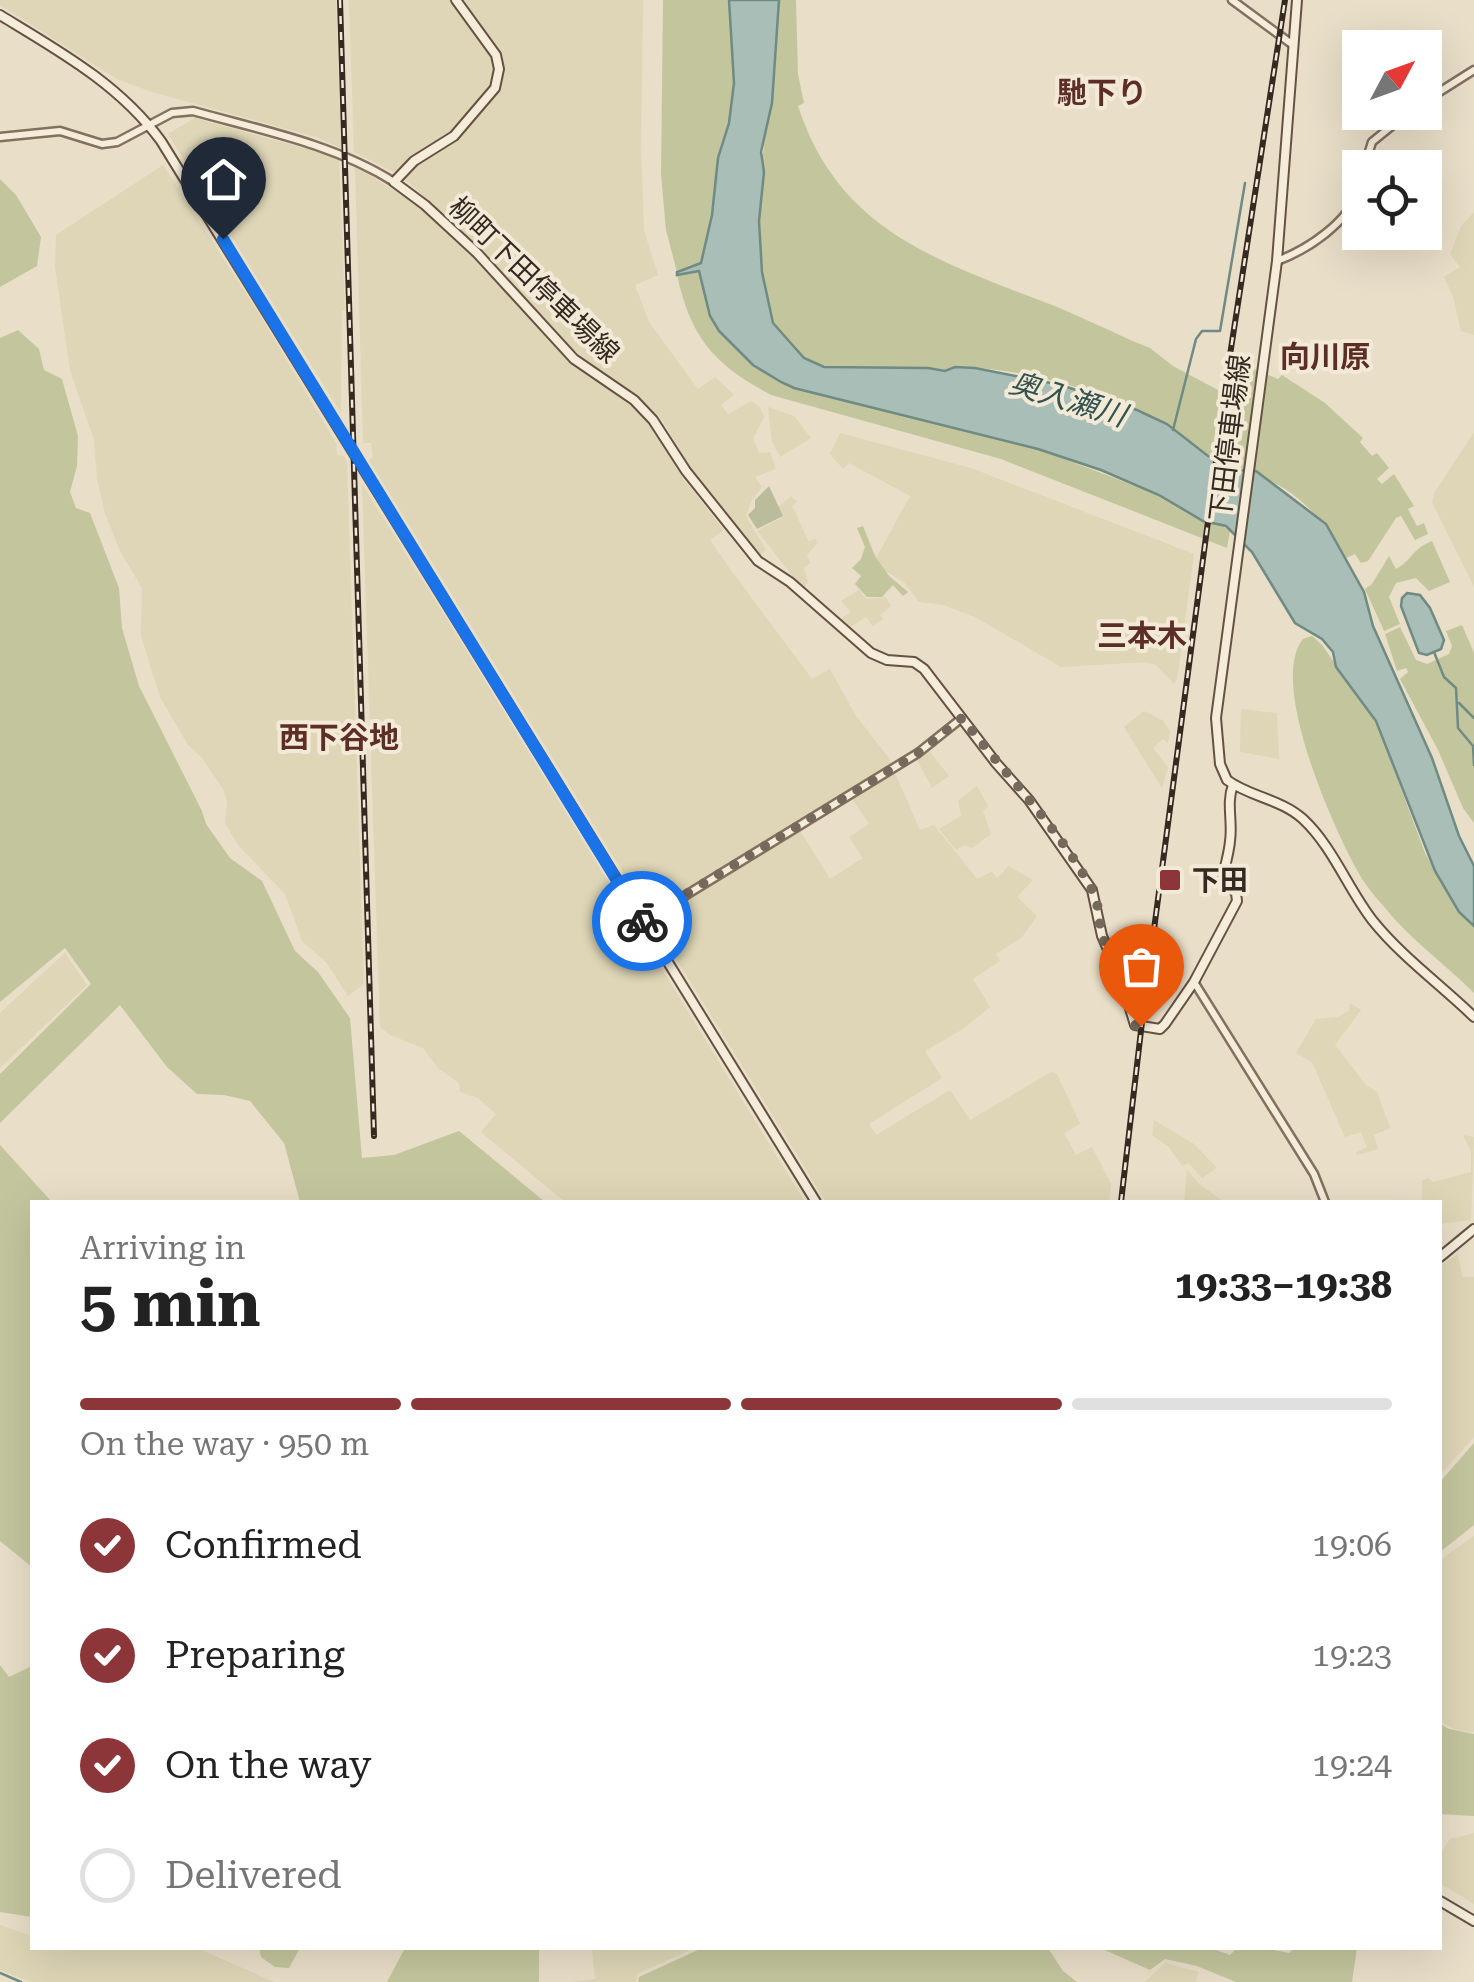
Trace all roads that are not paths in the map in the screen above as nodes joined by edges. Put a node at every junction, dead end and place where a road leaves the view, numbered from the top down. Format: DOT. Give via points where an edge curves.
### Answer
graph roads {
  1 [pos="456,0"];
  2 [pos="1232,0"];
  3 [pos="1297,0"];
  4 [pos="0,15"];
  5 [pos="1293,45"];
  6 [pos="1474,70"];
  7 [pos="1442,90"];
  8 [pos="149,125"];
  9 [pos="1387,130"];
  10 [pos="0,137"];
  11 [pos="1370,150"];
  12 [pos="394,182"];
  13 [pos="1342,216"];
  14 [pos="1277,261"];
  15 [pos="962,718"];
  16 [pos="1233,784"];
  17 [pos="1223,875"];
  18 [pos="642,922"];
  19 [pos="1194,982"];
  20 [pos="1474,1017"];
  21 [pos="815,1200"];
  22 [pos="1324,1200"];
  23 [pos="1474,1230"];
  24 [pos="1442,1255"];
  25 [pos="1442,1902"];
  26 [pos="1474,1921"];
  1 -- 12 [label="main road" via="493,48 495,88 454,136"];
  2 -- 5 [label="street"];
  3 -- 5 [label="main road, 下田停車場線"];
  4 -- 8 [label="main road" via="92,72"];
  5 -- 14 [label="main road, 下田停車場線"];
  6 -- 7 [label="street"];
  8 -- 10 [label="street" via="102,144 60,131"];
  8 -- 12 [label="street" via="193,111 324,148"];
  8 -- 18 [label="main road"];
  9 -- 11 [label="street"];
  12 -- 15 [label="main road, 柳町下田停車場線" via="477,253 574,359 634,400 758,561 870,653 918,664"];
  13 -- 14 [label="street"];
  14 -- 16 [label="main road, 下田停車場線" via="1216,736 1223,774"];
  15 -- 18 [label="street" via="918,753"];
  15 -- 19 [label="main road, 柳町下田停車場線" via="1092,890 1135,1025 1160,1029"];
  16 -- 17 [label="main road, 下田停車場線"];
  16 -- 20 [label="main road" via="1306,822 1389,939"];
  17 -- 19 [label="main road, 柳町下田停車場線" via="1237,901"];
  18 -- 21 [label="main road"];
  19 -- 22 [label="street" via="1299,1148"];
  23 -- 24 [label="main road"];
  25 -- 26 [label="main road"];
}
